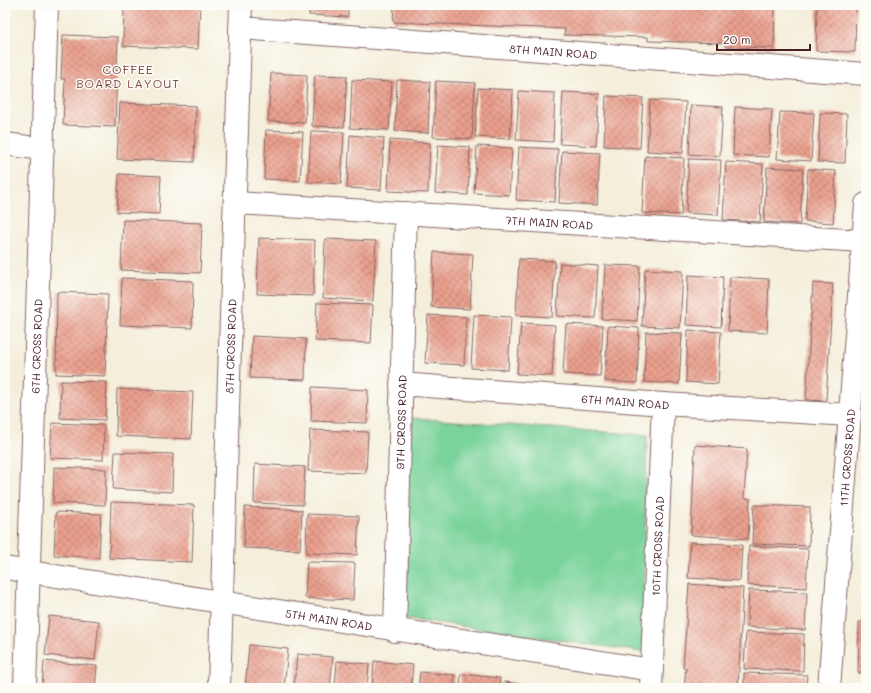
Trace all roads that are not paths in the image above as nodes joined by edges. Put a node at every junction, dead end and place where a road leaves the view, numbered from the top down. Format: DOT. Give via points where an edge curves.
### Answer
graph roads {
  1 [pos="47,5"];
  2 [pos="241,5"];
  3 [pos="240,28"];
  4 [pos="866,74"];
  5 [pos="5,144"];
  6 [pos="43,149"];
  7 [pos="235,203"];
  8 [pos="866,204"];
  9 [pos="406,213"];
  10 [pos="863,241"];
  11 [pos="860,355"];
  12 [pos="401,384"];
  13 [pos="663,404"];
  14 [pos="850,415"];
  15 [pos="5,568"];
  16 [pos="30,572"];
  17 [pos="222,603"];
  18 [pos="394,630"];
  19 [pos="651,679"];
  20 [pos="25,688"];
  21 [pos="219,688"];
  22 [pos="833,688"];
  1 -- 6 [label="street, 6TH CROSS ROAD"];
  2 -- 3 [label="street, 8TH CROSS ROAD"];
  3 -- 4 [label="street, 8TH MAIN ROAD"];
  3 -- 7 [label="street, 8TH CROSS ROAD"];
  5 -- 6 [label="street"];
  6 -- 16 [label="street, 6TH CROSS ROAD"];
  7 -- 9 [label="street, 7TH MAIN ROAD"];
  7 -- 17 [label="street, 8TH CROSS ROAD"];
  8 -- 10 [label="street, 11TH CROSS ROAD"];
  9 -- 10 [label="street, 7TH MAIN ROAD"];
  9 -- 12 [label="street, 9TH CROSS ROAD"];
  10 -- 11 [label="street, 11TH CROSS ROAD"];
  11 -- 14 [label="street, 11TH CROSS ROAD"];
  12 -- 13 [label="street, 6TH MAIN ROAD"];
  12 -- 18 [label="street, 9TH CROSS ROAD"];
  13 -- 14 [label="street, 6TH MAIN ROAD"];
  13 -- 19 [label="street, 10TH CROSS ROAD"];
  14 -- 22 [label="street, 11TH CROSS ROAD"];
  15 -- 16 [label="street, 5TH MAIN ROAD"];
  16 -- 17 [label="street, 5TH MAIN ROAD"];
  16 -- 20 [label="street, 6TH CROSS ROAD"];
  17 -- 18 [label="street, 5TH MAIN ROAD"];
  17 -- 21 [label="street, 8TH CROSS ROAD"];
  18 -- 19 [label="street, 5TH MAIN ROAD"];
}
